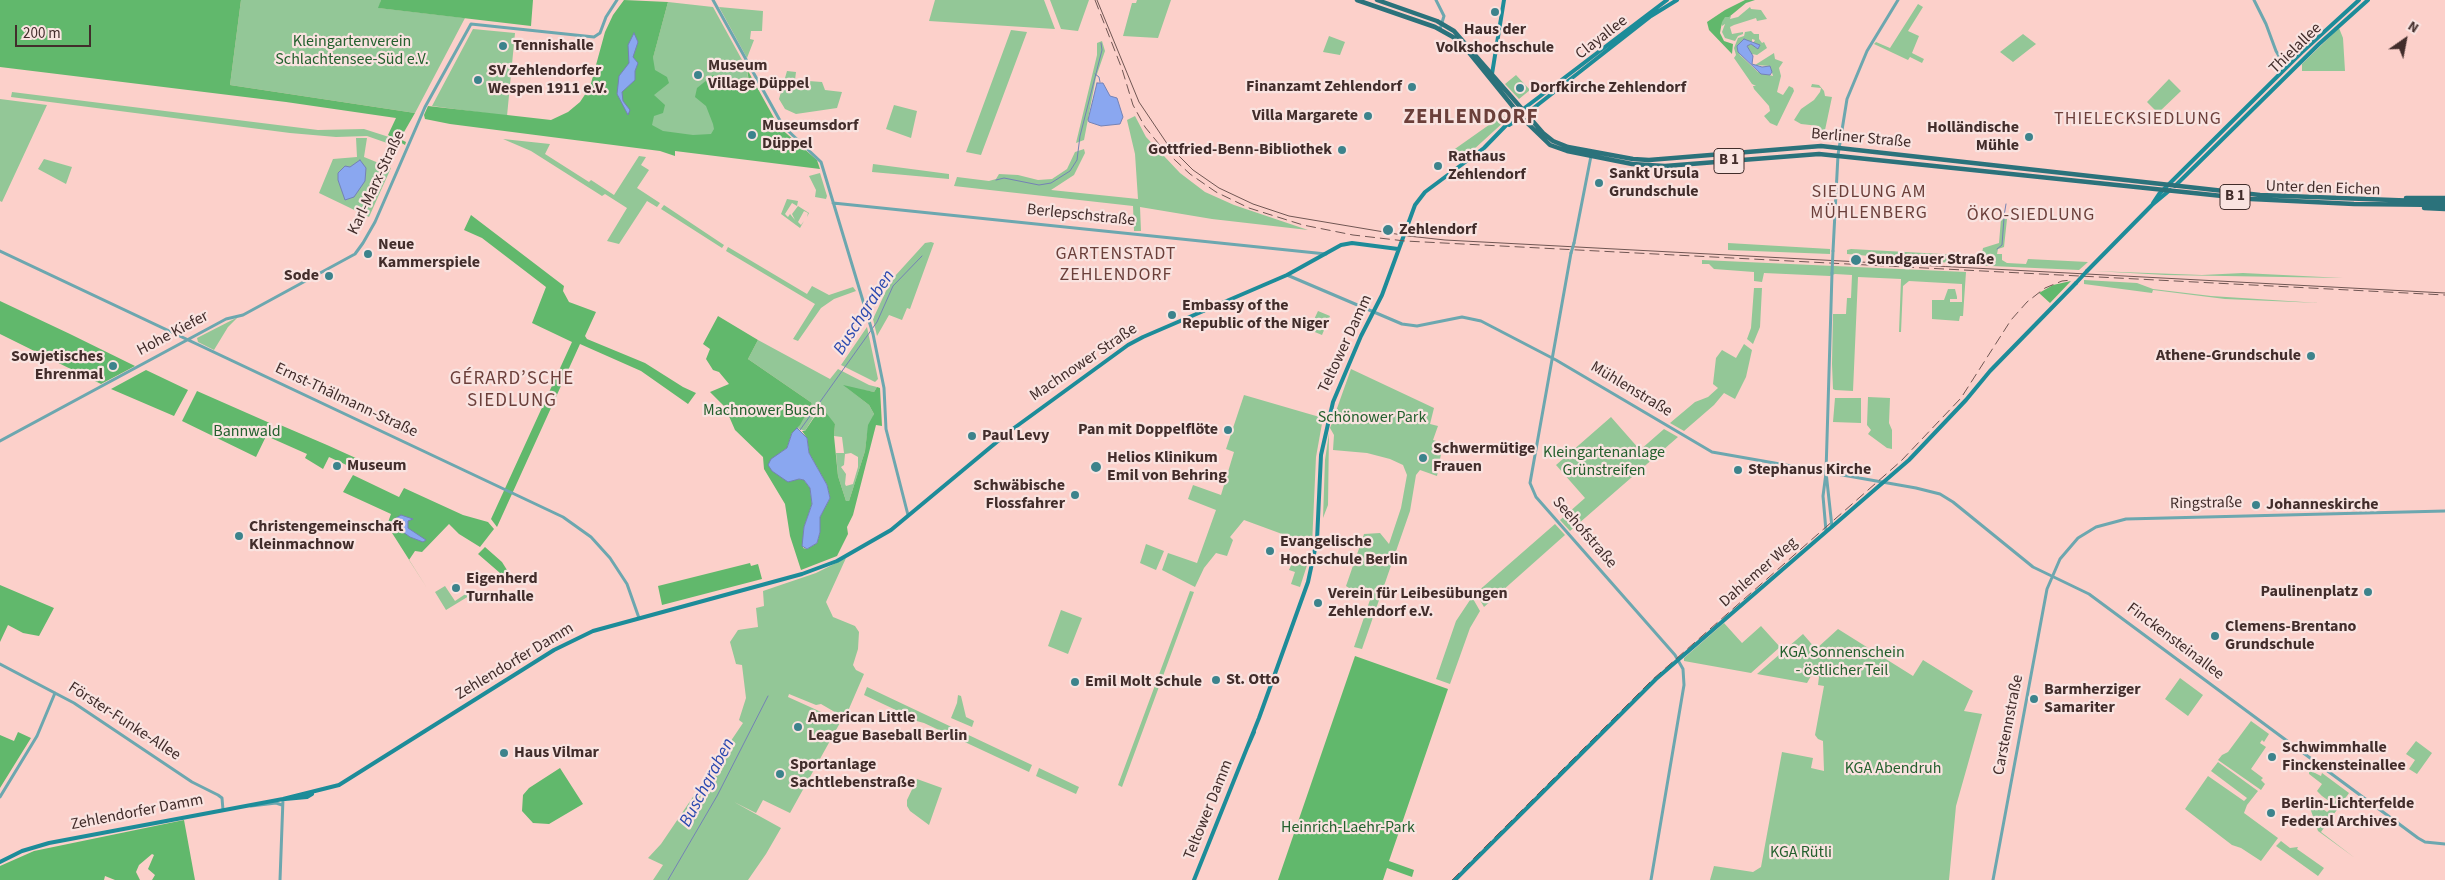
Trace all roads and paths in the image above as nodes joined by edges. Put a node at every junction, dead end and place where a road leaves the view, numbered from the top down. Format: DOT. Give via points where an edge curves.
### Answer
graph roads {
  1 [pos="617,0"];
  2 [pos="713,0"];
  3 [pos="1357,0"];
  4 [pos="1377,0"];
  5 [pos="1436,0"];
  6 [pos="1504,0"];
  7 [pos="1667,0"];
  8 [pos="1677,0"];
  9 [pos="1898,0"];
  10 [pos="2254,0"];
  11 [pos="2359,0"];
  12 [pos="2368,0"];
  13 [pos="2337,20"];
  14 [pos="1442,24"];
  15 [pos="2340,24"];
  16 [pos="1440,29"];
  17 [pos="2299,55"];
  18 [pos="1494,57"];
  19 [pos="2299,63"];
  20 [pos="1484,68"];
  21 [pos="2286,68"];
  22 [pos="2289,72"];
  23 [pos="1492,74"];
  24 [pos="1522,113"];
  25 [pos="2240,113"];
  26 [pos="2245,117"];
  27 [pos="1839,148"];
  28 [pos="1591,154"];
  29 [pos="1838,156"];
  30 [pos="2171,183"];
  31 [pos="2177,184"];
  32 [pos="2164,189"];
  33 [pos="2170,190"];
  34 [pos="2275,197"];
  35 [pos="833,203"];
  36 [pos="2445,204"];
  37 [pos="2152,205"];
  38 [pos="1398,249"];
  39 [pos="0,251"];
  40 [pos="1326,254"];
  41 [pos="1287,275"];
  42 [pos="1374,313"];
  43 [pos="243,315"];
  44 [pos="188,340"];
  45 [pos="1552,358"];
  46 [pos="0,441"];
  47 [pos="1826,472"];
  48 [pos="1883,482"];
  49 [pos="2445,511"];
  50 [pos="908,515"];
  51 [pos="1832,527"];
  52 [pos="1826,532"];
  53 [pos="835,560"];
  54 [pos="2051,576"];
  55 [pos="639,618"];
  56 [pos="1678,659"];
  57 [pos="0,664"];
  58 [pos="55,693"];
  59 [pos="0,797"];
  60 [pos="282,799"];
  61 [pos="248,805"];
  62 [pos="282,805"];
  63 [pos="224,810"];
  64 [pos="2443,844"];
  65 [pos="0,862"];
  66 [pos="280,880"];
  67 [pos="1194,880"];
  68 [pos="1455,880"];
  69 [pos="1651,880"];
  70 [pos="1993,880"];
  1 -- 43 [label="street, Karl-Marx-Straße" via="597,36 471,24 422,114 375,221 357,252"];
  2 -- 35 [label="street" via="783,126 821,162"];
  3 -- 16 [label="main road, B 1"];
  4 -- 14 [label="main road, B 1"];
  5 -- 14 [label="street" via="1443,13"];
  6 -- 18 [label="main road"];
  7 -- 24 [label="main road, Clayallee"];
  8 -- 24 [label="main road, Clayallee"];
  9 -- 27 [label="street" via="1858,69 1844,112"];
  10 -- 21 [label="street"];
  11 -- 13 [label="main road, Thielallee"];
  12 -- 15 [label="main road, Thielallee"];
  13 -- 15 [label="main road"];
  13 -- 17 [label="main road, Thielallee"];
  14 -- 16 [label="street"];
  14 -- 20 [label="main road, B 1" via="1457,33"];
  15 -- 19 [label="main road, Thielallee"];
  16 -- 20 [label="main road, B 1" via="1458,41"];
  17 -- 19 [label="main road"];
  17 -- 21 [label="main road, Thielallee"];
  18 -- 20 [label="main road"];
  18 -- 23 [label="main road"];
  19 -- 22 [label="main road, Thielallee"];
  20 -- 23 [label="main road, B 1"];
  20 -- 24 [label="main road, B 1"];
  21 -- 22 [label="main road"];
  21 -- 25 [label="main road, Thielallee"];
  22 -- 26 [label="main road, Thielallee"];
  23 -- 24 [label="main road, B 1"];
  24 -- 28 [label="main road, Berliner Straße / B 1" via="1556,142"];
  24 -- 38 [label="main road, Teltower Damm" via="1469,160 1422,195 1414,206"];
  25 -- 26 [label="main road"];
  25 -- 30 [label="main road, Thielallee"];
  26 -- 31 [label="main road, Thielallee"];
  27 -- 28 [label="main road, Berliner Straße / B 1" via="1814,146 1649,160"];
  27 -- 29 [label="street"];
  27 -- 30 [label="main road, Berliner Straße / B 1"];
  28 -- 29 [label="main road, Berliner Straße / B 1" via="1639,165 1660,166 1813,154"];
  28 -- 45 [label="street, Seehofstraße, bridge"];
  29 -- 32 [label="main road, Berliner Straße / B 1"];
  29 -- 47 [label="street, bridge"];
  30 -- 31 [label="main road, Berliner Straße / B 1"];
  30 -- 32 [label="main road"];
  31 -- 33 [label="main road, Thielallee"];
  31 -- 34 [label="main road, Unter den Eichen / B 1"];
  32 -- 33 [label="main road, Berliner Straße / B 1"];
  32 -- 37 [label="main road"];
  33 -- 34 [label="main road, Unter den Eichen / B 1"];
  33 -- 37 [label="main road"];
  34 -- 36 [label="main road, Unter den Eichen / B 1" via="2405,205"];
  34 -- 36 [label="main road, Unter den Eichen / B 1" via="2403,199"];
  35 -- 40 [label="street, Berlepschstraße"];
  35 -- 50 [label="street" via="873,334 884,388 886,429"];
  37 -- 48 [label="main road, Dahlemer Weg, bridge" via="1990,371 1923,446"];
  38 -- 40 [label="main road, Machnower Straße" via="1347,243"];
  38 -- 42 [label="main road, Teltower Damm"];
  39 -- 44 [label="street, Ernst-Thälmann-Straße"];
  40 -- 41 [label="main road, Machnower Straße"];
  41 -- 42 [label="street, Mühlenstraße"];
  41 -- 50 [label="main road, Machnower Straße" via="1128,345 1010,431"];
  42 -- 45 [label="street, Mühlenstraße" via="1411,326 1458,317 1476,318"];
  42 -- 67 [label="main road, Teltower Damm" via="1346,369 1330,413 1321,455 1317,540 1312,570 1254,731"];
  43 -- 44 [label="street, Hohe Kiefer" via="226,319"];
  44 -- 46 [label="street, Hohe Kiefer"];
  44 -- 55 [label="street, Ernst-Thälmann-Straße" via="568,520 591,537 610,558 627,584"];
  45 -- 47 [label="street, Mühlenstraße" via="1712,452"];
  45 -- 56 [label="street, Seehofstraße" via="1530,476 1532,491"];
  47 -- 48 [label="street, Mühlenstraße"];
  47 -- 51 [label="street"];
  47 -- 52 [label="street" via="1823,496"];
  48 -- 51 [label="main road, Dahlemer Weg"];
  48 -- 54 [label="street, Finckensteinallee" via="1945,497 2029,564"];
  49 -- 54 [label="street, Ringstraße" via="2120,519 2096,527 2078,538 2060,559"];
  50 -- 53 [label="main road, Machnower Straße" via="890,530"];
  51 -- 52 [label="main road, Dahlemer Weg"];
  52 -- 56 [label="main road, Dahlemer Weg"];
  53 -- 55 [label="main road, Zehlendorfer Damm" via="808,572"];
  54 -- 64 [label="street, Finckensteinallee" via="2089,594 2418,838"];
  54 -- 70 [label="street, Carstennstraße"];
  55 -- 60 [label="main road, Zehlendorfer Damm" via="592,630 564,644 350,780"];
  56 -- 68 [label="main road, Dahlemer Weg"];
  56 -- 69 [label="street, Seehofstraße" via="1683,669 1684,685"];
  57 -- 58 [label="street, Förster-Funke-Allee"];
  58 -- 59 [label="street" via="37,736"];
  58 -- 63 [label="street, Förster-Funke-Allee" via="123,734 192,782 218,795 222,798"];
  60 -- 61 [label="main road, Zehlendorfer Damm"];
  60 -- 62 [label="street"];
  61 -- 62 [label="street"];
  61 -- 63 [label="main road, Zehlendorfer Damm"];
  62 -- 66 [label="street"];
  63 -- 65 [label="main road, Zehlendorfer Damm" via="49,843"];
}
